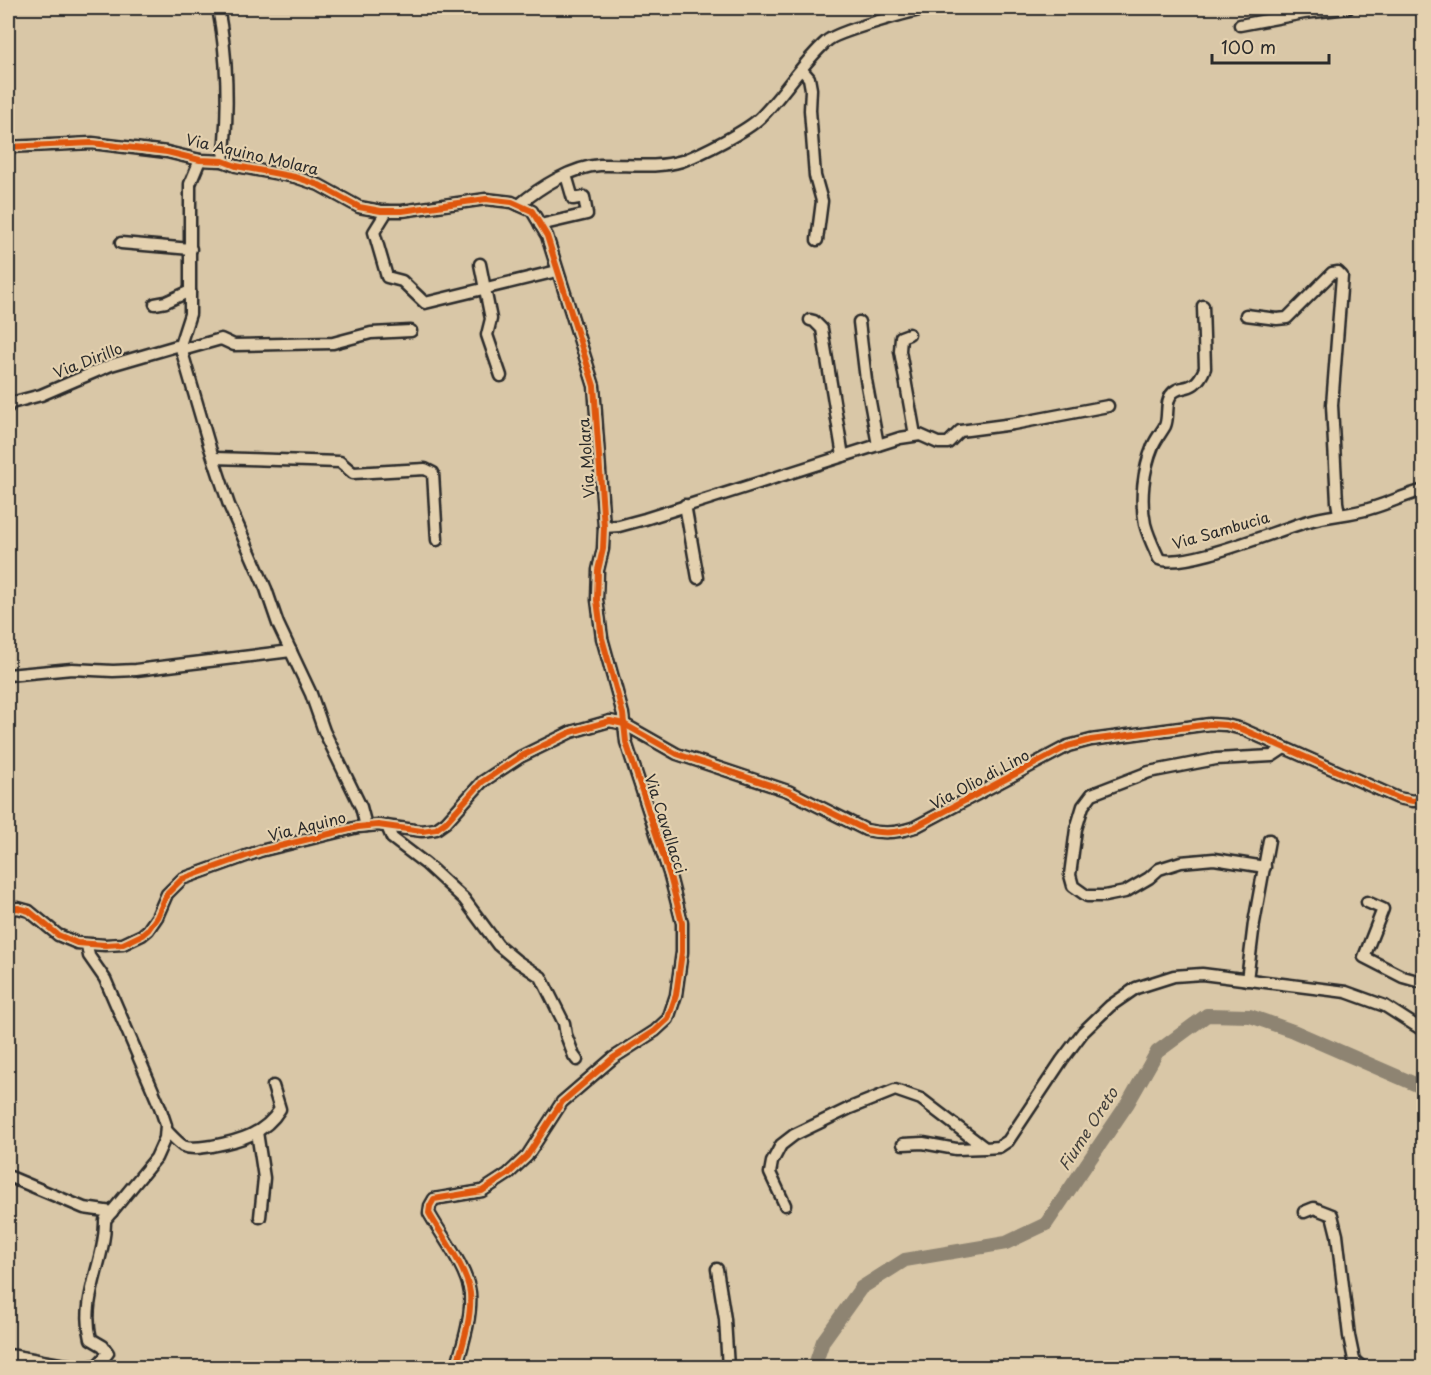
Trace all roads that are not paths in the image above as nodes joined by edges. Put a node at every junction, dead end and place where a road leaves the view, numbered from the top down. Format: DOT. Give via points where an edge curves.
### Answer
graph roads {
  1 [pos="218,8"];
  2 [pos="930,8"];
  3 [pos="1348,8"];
  4 [pos="1240,25"];
  5 [pos="802,70"];
  6 [pos="8,147"];
  7 [pos="200,160"];
  8 [pos="223,161"];
  9 [pos="567,176"];
  10 [pos="519,205"];
  11 [pos="387,211"];
  12 [pos="540,225"];
  13 [pos="817,240"];
  14 [pos="121,243"];
  15 [pos="191,249"];
  16 [pos="480,264"];
  17 [pos="557,271"];
  18 [pos="485,288"];
  19 [pos="190,291"];
  20 [pos="156,304"];
  21 [pos="1203,306"];
  22 [pos="1246,315"];
  23 [pos="810,320"];
  24 [pos="859,322"];
  25 [pos="411,331"];
  26 [pos="909,334"];
  27 [pos="181,348"];
  28 [pos="501,376"];
  29 [pos="1108,406"];
  30 [pos="8,407"];
  31 [pos="915,435"];
  32 [pos="878,445"];
  33 [pos="843,456"];
  34 [pos="214,458"];
  35 [pos="1424,490"];
  36 [pos="686,505"];
  37 [pos="1339,514"];
  38 [pos="604,527"];
  39 [pos="437,540"];
  40 [pos="698,578"];
  41 [pos="291,651"];
  42 [pos="8,675"];
  43 [pos="624,724"];
  44 [pos="1284,748"];
  45 [pos="1424,799"];
  46 [pos="366,826"];
  47 [pos="387,826"];
  48 [pos="1269,840"];
  49 [pos="1265,867"];
  50 [pos="1366,902"];
  51 [pos="8,909"];
  52 [pos="87,945"];
  53 [pos="1247,980"];
  54 [pos="1424,983"];
  55 [pos="1424,1031"];
  56 [pos="577,1060"];
  57 [pos="273,1086"];
  58 [pos="166,1130"];
  59 [pos="257,1132"];
  60 [pos="903,1144"];
  61 [pos="985,1148"];
  62 [pos="8,1176"];
  63 [pos="785,1205"];
  64 [pos="112,1212"];
  65 [pos="1304,1212"];
  66 [pos="260,1217"];
  67 [pos="717,1269"];
  68 [pos="8,1355"];
  69 [pos="456,1368"];
  70 [pos="728,1368"];
  71 [pos="1363,1368"];
  1 -- 8 [label="street" via="226,68"];
  2 -- 5 [label="street" via="828,39"];
  3 -- 4 [label="street"];
  5 -- 9 [label="street" via="759,119 682,161 642,166 598,165"];
  5 -- 13 [label="street" via="811,89 815,176 822,201"];
  6 -- 7 [label="street, Via Aquino Molara" via="112,144"];
  7 -- 8 [label="street, Via Aquino Molara"];
  7 -- 15 [label="street" via="190,184"];
  8 -- 11 [label="street, Via Aquino Molara" via="295,177 320,185 359,207"];
  9 -- 10 [label="street" via="536,190"];
  9 -- 12 [label="street" via="573,199 584,197 587,214"];
  10 -- 11 [label="street, Via Aquino Molara" via="486,199"];
  10 -- 12 [label="street, Via Molara" via="532,211"];
  11 -- 18 [label="street" via="374,232 387,277 402,281 425,303"];
  12 -- 17 [label="street, Via Molara"];
  14 -- 15 [label="street"];
  15 -- 19 [label="street"];
  16 -- 18 [label="street"];
  17 -- 18 [label="street"];
  17 -- 38 [label="street, Via Molara" via="594,386"];
  18 -- 28 [label="street" via="491,319 487,335"];
  19 -- 20 [label="street"];
  19 -- 27 [label="street" via="190,314"];
  21 -- 37 [label="street, Via Sambucia" via="1205,368 1194,386 1169,397 1167,420 1152,449 1143,491 1145,526 1159,559 1183,560 1223,550"];
  22 -- 37 [label="street" via="1287,318 1332,273 1342,276 1332,405"];
  23 -- 33 [label="street" via="822,329"];
  24 -- 32 [label="street"];
  25 -- 27 [label="street, Via Dirillo" via="371,333 333,343 234,345 221,339"];
  26 -- 31 [label="street" via="901,337 900,351"];
  27 -- 30 [label="street, Via Dirillo" via="111,365"];
  27 -- 34 [label="street"];
  29 -- 31 [label="street" via="960,431 948,443"];
  31 -- 32 [label="street"];
  32 -- 33 [label="street"];
  33 -- 36 [label="street"];
  34 -- 39 [label="street" via="340,462 353,473 425,469 433,472"];
  34 -- 41 [label="street" via="229,505"];
  35 -- 37 [label="street, Via Sambucia" via="1373,508"];
  36 -- 38 [label="street"];
  36 -- 40 [label="street"];
  38 -- 43 [label="street, Via Molara" via="597,600 602,638"];
  41 -- 42 [label="street" via="136,670 72,669"];
  41 -- 46 [label="street"];
  43 -- 44 [label="street, Via Olio di Lino" via="677,754 788,791 879,833 915,827 1068,746 1091,740 1226,724"];
  43 -- 47 [label="street, Via Aquino" via="610,721 571,732 520,757 482,782 436,829"];
  43 -- 69 [label="street, Via Cavallacci" via="626,742 682,923 676,995 668,1019 613,1058 562,1102 527,1156 508,1174 482,1191 434,1199 429,1206 429,1213 457,1259 470,1292 469,1315"];
  44 -- 45 [label="street, Via Olio di Lino" via="1398,798"];
  44 -- 49 [label="street" via="1272,756 1216,759 1149,772 1092,794 1083,806 1076,829 1070,875 1073,886 1087,896 1105,896 1125,892 1159,869 1181,862 1214,859"];
  46 -- 47 [label="street, Via Aquino"];
  46 -- 52 [label="street, Via Aquino" via="260,851 182,879 166,894 157,917 142,935 123,944"];
  47 -- 56 [label="street" via="392,838 464,899 498,945 541,977"];
  48 -- 49 [label="street"];
  49 -- 53 [label="street"];
  50 -- 54 [label="street" via="1383,909 1364,957"];
  51 -- 52 [label="street, Via Aquino" via="24,909 58,935"];
  52 -- 58 [label="street" via="160,1107"];
  53 -- 55 [label="street" via="1346,992 1385,1006"];
  53 -- 61 [label="street" via="1202,974 1174,976 1136,988 1083,1032 1008,1141 999,1147"];
  57 -- 59 [label="street" via="280,1109"];
  58 -- 59 [label="street" via="184,1146 195,1149 238,1141"];
  58 -- 64 [label="street" via="156,1158"];
  59 -- 66 [label="street" via="264,1178"];
  60 -- 61 [label="street"];
  61 -- 63 [label="street" via="921,1099 895,1090 794,1135 781,1145 770,1173"];
  62 -- 64 [label="street" via="84,1208"];
  64 -- 68 [label="street" via="105,1220 88,1327 92,1339 108,1353 99,1364 91,1366 53,1364"];
  65 -- 71 [label="street" via="1314,1208 1332,1215 1349,1336 1354,1359"];
  67 -- 70 [label="street"];
}
